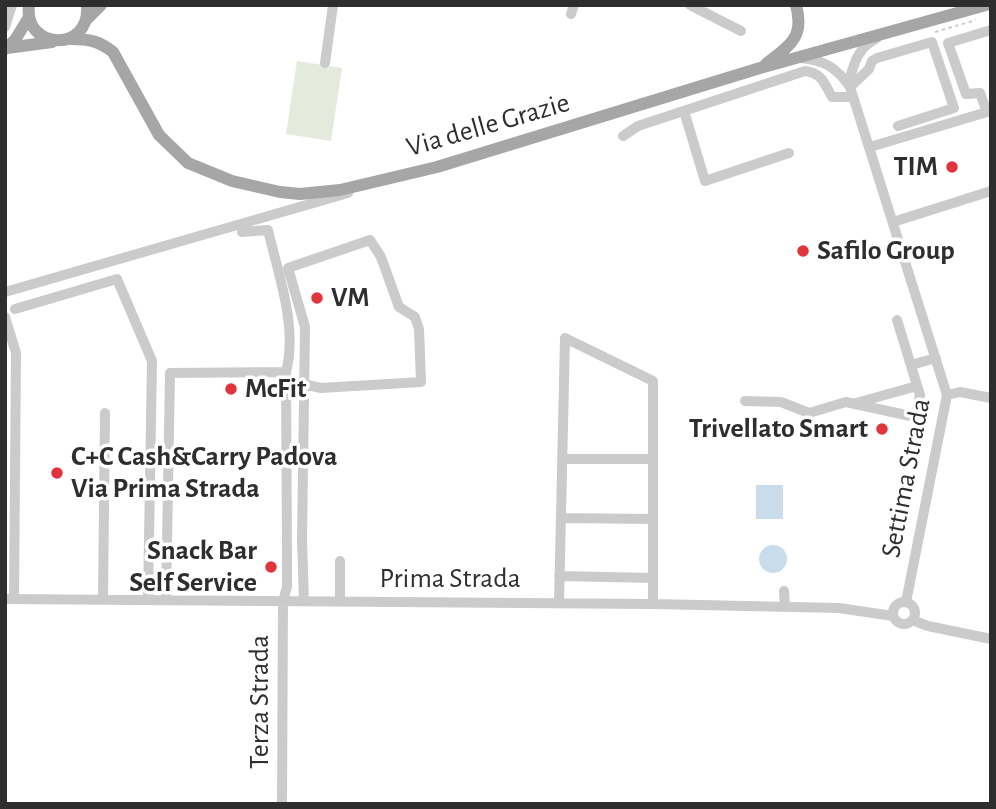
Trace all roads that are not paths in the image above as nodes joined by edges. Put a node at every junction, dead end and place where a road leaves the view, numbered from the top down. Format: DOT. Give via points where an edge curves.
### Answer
graph roads {
  1 [pos="12,5"];
  2 [pos="87,5"];
  3 [pos="101,5"];
  4 [pos="333,5"];
  5 [pos="690,5"];
  6 [pos="796,5"];
  7 [pos="986,5"];
  8 [pos="29,11"];
  9 [pos="87,19"];
  10 [pos="5,27"];
  11 [pos="991,30"];
  12 [pos="741,31"];
  13 [pos="884,33"];
  14 [pos="71,39"];
  15 [pos="55,41"];
  16 [pos="6,48"];
  17 [pos="796,58"];
  18 [pos="325,63"];
  19 [pos="760,68"];
  20 [pos="851,89"];
  21 [pos="684,111"];
  22 [pos="898,126"];
  23 [pos="623,136"];
  24 [pos="870,148"];
  25 [pos="789,153"];
  26 [pos="394,178"];
  27 [pos="991,191"];
  28 [pos="893,222"];
  29 [pos="144,253"];
  30 [pos="5,292"];
  31 [pos="15,309"];
  32 [pos="5,317"];
  33 [pos="897,320"];
  34 [pos="936,358"];
  35 [pos="911,365"];
  36 [pos="286,372"];
  37 [pos="303,384"];
  38 [pos="917,386"];
  39 [pos="947,395"];
  40 [pos="991,398"];
  41 [pos="745,401"];
  42 [pos="853,404"];
  43 [pos="105,413"];
  44 [pos="562,459"];
  45 [pos="653,459"];
  46 [pos="561,518"];
  47 [pos="653,519"];
  48 [pos="340,561"];
  49 [pos="559,576"];
  50 [pos="653,578"];
  51 [pos="784,591"];
  52 [pos="10,598"];
  53 [pos="103,598"];
  54 [pos="148,599"];
  55 [pos="166,599"];
  56 [pos="283,601"];
  57 [pos="304,601"];
  58 [pos="340,601"];
  59 [pos="906,602"];
  60 [pos="559,603"];
  61 [pos="653,604"];
  62 [pos="785,607"];
  63 [pos="893,615"];
  64 [pos="912,620"];
  65 [pos="991,639"];
  66 [pos="282,804"];
  1 -- 10 [label="street"];
  2 -- 9 [label="main road"];
  3 -- 9 [label="main road"];
  4 -- 18 [label="street"];
  5 -- 12 [label="street"];
  6 -- 19 [label="main road" via="796,38"];
  7 -- 13 [label="main road, Via delle Grazie"];
  8 -- 15 [label="main road" via="34,29"];
  8 -- 16 [label="main road" via="26,24"];
  9 -- 14 [label="main road"];
  11 -- 24 [label="street" via="948,43 966,94 980,93 987,112"];
  13 -- 17 [label="main road, Via delle Grazie"];
  13 -- 20 [label="street" via="861,49 853,65"];
  14 -- 15 [label="main road"];
  14 -- 26 [label="main road" via="101,43 113,52 159,135 198,169 232,181 300,194"];
  15 -- 16 [label="main road"];
  17 -- 19 [label="main road, Via delle Grazie"];
  17 -- 20 [label="street, Settima Strada" via="821,60 834,67"];
  19 -- 26 [label="main road, Via delle Grazie"];
  20 -- 21 [label="street" via="832,97 824,79 805,71"];
  20 -- 22 [label="street" via="877,58 932,42 954,108"];
  20 -- 24 [label="street, Settima Strada"];
  21 -- 23 [label="street" via="638,126"];
  21 -- 25 [label="street" via="705,181"];
  24 -- 28 [label="street, Settima Strada"];
  26 -- 29 [label="street, Via delle Grazie"];
  27 -- 28 [label="street"];
  28 -- 34 [label="street, Settima Strada"];
  29 -- 30 [label="street, Via delle Grazie"];
  29 -- 36 [label="street, Terza Strada" via="169,253 248,230 268,230 286,310"];
  31 -- 54 [label="street" via="117,279 152,361"];
  32 -- 52 [label="street" via="16,353"];
  33 -- 35 [label="street"];
  34 -- 35 [label="street"];
  34 -- 39 [label="street, Settima Strada"];
  35 -- 38 [label="street"];
  36 -- 55 [label="street" via="170,373"];
  36 -- 56 [label="street, Terza Strada" via="287,587"];
  37 -- 37 [label="street" via="305,327 288,268 370,240 399,307 415,317 421,382 321,388"];
  37 -- 57 [label="street"];
  38 -- 42 [label="street"];
  38 -- 42 [label="street" via="920,395 915,417"];
  39 -- 40 [label="street" via="960,392"];
  39 -- 59 [label="street, Settima Strada"];
  41 -- 42 [label="street" via="781,402 809,413"];
  43 -- 53 [label="street"];
  44 -- 45 [label="street"];
  44 -- 45 [label="street" via="565,338 653,381"];
  44 -- 46 [label="street"];
  45 -- 47 [label="street"];
  46 -- 47 [label="street"];
  46 -- 49 [label="street"];
  47 -- 50 [label="street"];
  48 -- 58 [label="street"];
  49 -- 50 [label="street"];
  49 -- 60 [label="street"];
  50 -- 61 [label="street"];
  51 -- 62 [label="street"];
  52 -- 53 [label="street, Prima Strada"];
  53 -- 54 [label="street, Prima Strada"];
  54 -- 55 [label="street, Prima Strada"];
  55 -- 56 [label="street, Prima Strada"];
  56 -- 57 [label="street, Prima Strada"];
  56 -- 66 [label="street, Terza Strada"];
  57 -- 58 [label="street, Prima Strada"];
  58 -- 60 [label="street, Prima Strada"];
  59 -- 63 [label="street" via="896,605"];
  59 -- 64 [label="street" via="914,608"];
  60 -- 61 [label="street, Prima Strada"];
  61 -- 62 [label="street, Prima Strada"];
  62 -- 63 [label="street, Prima Strada"];
  63 -- 64 [label="street, Prima Strada" via="901,623"];
  64 -- 65 [label="street, Prima Strada"];
}
